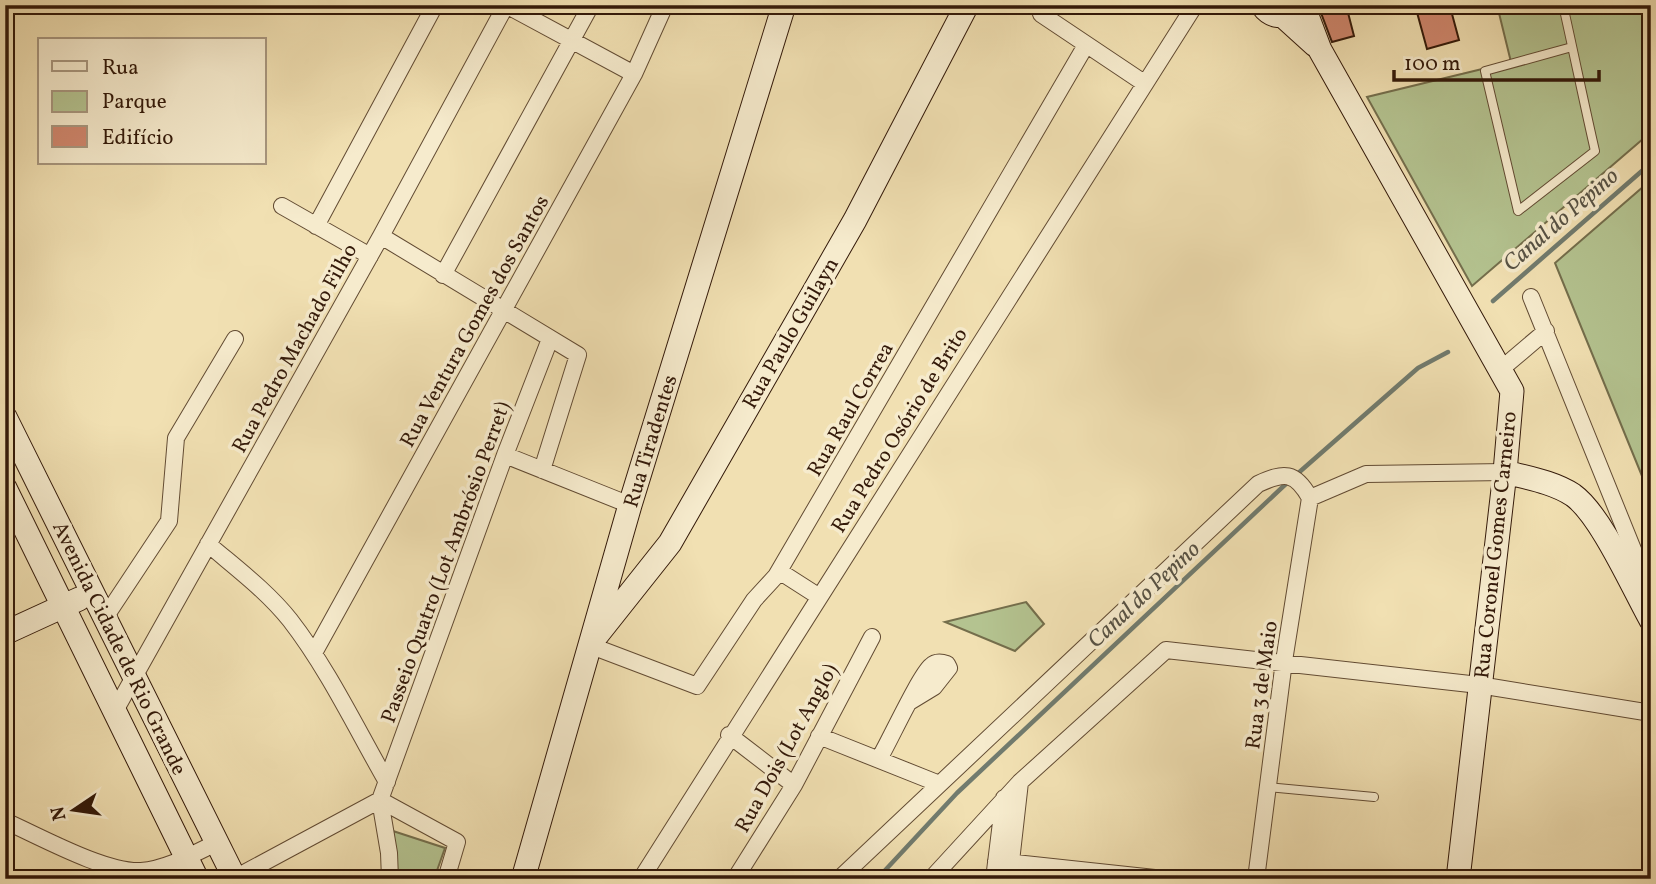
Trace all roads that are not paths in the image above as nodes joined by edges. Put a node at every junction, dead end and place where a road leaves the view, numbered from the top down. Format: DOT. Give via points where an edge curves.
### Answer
graph roads {
  1 [pos="435,5"];
  2 [pos="506,5"];
  3 [pos="591,5"];
  4 [pos="665,5"];
  5 [pos="784,5"];
  6 [pos="967,5"];
  7 [pos="1195,5"];
  8 [pos="1262,5"];
  9 [pos="1563,5"];
  10 [pos="1294,9"];
  11 [pos="1041,15"];
  12 [pos="572,40"];
  13 [pos="1086,45"];
  14 [pos="1572,47"];
  15 [pos="634,74"];
  16 [pos="1144,83"];
  17 [pos="282,206"];
  18 [pos="316,226"];
  19 [pos="381,236"];
  20 [pos="370,256"];
  21 [pos="443,275"];
  22 [pos="1531,296"];
  23 [pos="504,311"];
  24 [pos="1546,331"];
  25 [pos="235,339"];
  26 [pos="550,339"];
  27 [pos="1500,370"];
  28 [pos="5,417"];
  29 [pos="505,455"];
  30 [pos="542,470"];
  31 [pos="1505,472"];
  32 [pos="5,488"];
  33 [pos="1310,498"];
  34 [pos="629,505"];
  35 [pos="208,544"];
  36 [pos="779,571"];
  37 [pos="93,592"];
  38 [pos="1651,594"];
  39 [pos="818,596"];
  40 [pos="65,607"];
  41 [pos="106,617"];
  42 [pos="1651,620"];
  43 [pos="5,633"];
  44 [pos="872,637"];
  45 [pos="589,645"];
  46 [pos="314,653"];
  47 [pos="1284,661"];
  48 [pos="136,677"];
  49 [pos="1479,685"];
  50 [pos="911,701"];
  51 [pos="116,709"];
  52 [pos="1651,713"];
  53 [pos="729,735"];
  54 [pos="819,736"];
  55 [pos="880,759"];
  56 [pos="387,782"];
  57 [pos="1020,782"];
  58 [pos="937,783"];
  59 [pos="794,785"];
  60 [pos="1268,787"];
  61 [pos="1374,797"];
  62 [pos="1004,798"];
  63 [pos="380,800"];
  64 [pos="5,821"];
  65 [pos="216,843"];
  66 [pos="187,857"];
  67 [pos="1005,867"];
  68 [pos="235,878"];
  69 [pos="642,878"];
  70 [pos="197,879"];
  71 [pos="390,879"];
  72 [pos="446,879"];
  73 [pos="523,879"];
  74 [pos="735,879"];
  75 [pos="839,879"];
  76 [pos="931,879"];
  77 [pos="994,879"];
  78 [pos="1164,879"];
  79 [pos="1256,879"];
  80 [pos="1458,879"];
  1 -- 18 [label="street"];
  2 -- 12 [label="street"];
  2 -- 19 [label="street, Rua Pedro Machado Filho"];
  3 -- 12 [label="street"];
  4 -- 15 [label="street, Rua Ventura Gomes dos Santos"];
  5 -- 34 [label="street, Rua Tiradentes"];
  6 -- 45 [label="street, Rua Paulo Guilayn" via="855,219 670,543"];
  7 -- 16 [label="street, Rua Pedro Osório de Brito"];
  8 -- 10 [label="street" via="1272,15"];
  9 -- 14 [label="lane"];
  10 -- 27 [label="street, Rua Coronel Gomes Carneiro"];
  11 -- 13 [label="street"];
  12 -- 15 [label="street"];
  12 -- 21 [label="street"];
  13 -- 16 [label="street"];
  13 -- 36 [label="street, Rua Raul Correa"];
  14 -- 14 [label="lane" via="1485,71 1518,211 1595,151"];
  15 -- 23 [label="street, Rua Ventura Gomes dos Santos"];
  16 -- 39 [label="street, Rua Pedro Osório de Brito"];
  17 -- 18 [label="street"];
  18 -- 20 [label="street"];
  19 -- 20 [label="street, Rua Pedro Machado Filho"];
  19 -- 21 [label="street"];
  20 -- 35 [label="street, Rua Pedro Machado Filho"];
  21 -- 23 [label="street"];
  22 -- 24 [label="street"];
  23 -- 26 [label="street"];
  23 -- 46 [label="street, Rua Ventura Gomes dos Santos"];
  24 -- 27 [label="street"];
  24 -- 38 [label="street"];
  25 -- 41 [label="street" via="176,438 169,521"];
  26 -- 29 [label="street, Passeio Quatro (Lot Ambrósio Perret)"];
  26 -- 30 [label="street" via="578,355"];
  27 -- 31 [label="street, Rua Coronel Gomes Carneiro" via="1511,391"];
  28 -- 37 [label="street, Avenida Cidade de Rio Grande"];
  29 -- 30 [label="street"];
  29 -- 56 [label="street, Passeio Quatro (Lot Ambrósio Perret)"];
  30 -- 34 [label="street"];
  31 -- 33 [label="street" via="1366,474"];
  31 -- 42 [label="street" via="1554,485 1574,496 1593,517"];
  31 -- 49 [label="street, Rua Coronel Gomes Carneiro"];
  32 -- 40 [label="street, Avenida Cidade de Rio Grande"];
  33 -- 47 [label="street, Rua 3 de Maio"];
  33 -- 58 [label="street" via="1295,479 1275,476 1258,484"];
  34 -- 45 [label="street, Rua Tiradentes"];
  35 -- 46 [label="street" via="260,587"];
  35 -- 48 [label="street, Rua Pedro Machado Filho"];
  36 -- 39 [label="street"];
  36 -- 45 [label="street, Rua Raul Correa" via="754,600 697,686"];
  37 -- 40 [label="street"];
  37 -- 41 [label="street, Avenida Cidade de Rio Grande"];
  39 -- 53 [label="street, Rua Pedro Osório de Brito"];
  40 -- 43 [label="street"];
  40 -- 51 [label="street, Avenida Cidade de Rio Grande"];
  41 -- 48 [label="street, Avenida Cidade de Rio Grande"];
  44 -- 54 [label="street, Rua Dois (Lot Anglo)"];
  45 -- 73 [label="street, Rua Tiradentes"];
  46 -- 56 [label="street"];
  47 -- 49 [label="street"];
  47 -- 57 [label="street" via="1166,650"];
  47 -- 60 [label="street, Rua 3 de Maio"];
  48 -- 51 [label="street, Rua Pedro Machado Filho"];
  48 -- 65 [label="street, Avenida Cidade de Rio Grande"];
  49 -- 52 [label="street"];
  49 -- 80 [label="street, Rua Coronel Gomes Carneiro"];
  50 -- 55 [label="street"];
  51 -- 66 [label="street, Avenida Cidade de Rio Grande"];
  53 -- 59 [label="street"];
  53 -- 69 [label="street, Rua Pedro Osório de Brito"];
  54 -- 55 [label="street"];
  54 -- 59 [label="street, Rua Dois (Lot Anglo)"];
  55 -- 58 [label="street"];
  56 -- 63 [label="street, Passeio Quatro (Lot Ambrósio Perret)"];
  57 -- 62 [label="street"];
  57 -- 67 [label="street"];
  58 -- 75 [label="street"];
  59 -- 74 [label="street, Rua Dois (Lot Anglo)"];
  60 -- 61 [label="lane"];
  60 -- 79 [label="street, Rua 3 de Maio"];
  62 -- 67 [label="street"];
  62 -- 76 [label="street"];
  63 -- 68 [label="street"];
  63 -- 71 [label="street"];
  63 -- 72 [label="street" via="457,842"];
  64 -- 66 [label="street" via="114,869 140,871"];
  65 -- 66 [label="street"];
  65 -- 68 [label="street, Avenida Cidade de Rio Grande"];
  66 -- 70 [label="street, Avenida Cidade de Rio Grande"];
  67 -- 77 [label="street"];
  67 -- 78 [label="street"];
}
